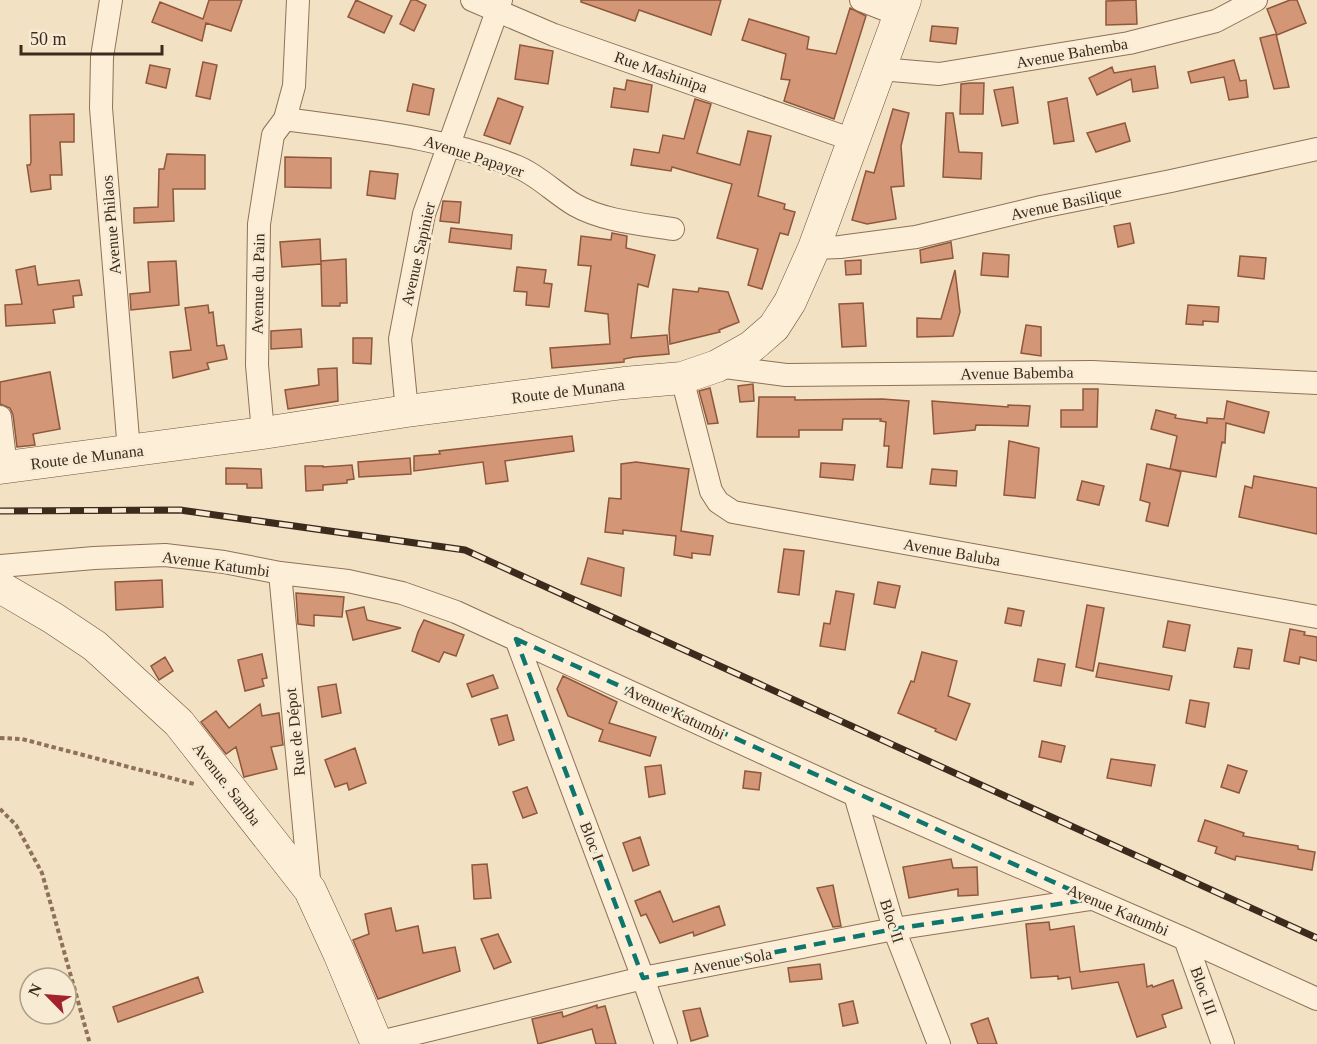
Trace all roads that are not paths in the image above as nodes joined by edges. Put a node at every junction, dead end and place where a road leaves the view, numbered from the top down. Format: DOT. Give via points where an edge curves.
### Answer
graph roads {
  1 [pos="111,0"];
  2 [pos="298,0"];
  3 [pos="471,0"];
  4 [pos="861,0"];
  5 [pos="1256,0"];
  6 [pos="500,5"];
  7 [pos="902,7"];
  8 [pos="880,69"];
  9 [pos="279,127"];
  10 [pos="853,140"];
  11 [pos="450,146"];
  12 [pos="1317,149"];
  13 [pos="673,230"];
  14 [pos="814,248"];
  15 [pos="717,366"];
  16 [pos="682,378"];
  17 [pos="1317,383"];
  18 [pos="407,411"];
  19 [pos="0,417"];
  20 [pos="264,433"];
  21 [pos="129,451"];
  22 [pos="3,468"];
  23 [pos="0,566"];
  24 [pos="280,573"];
  25 [pos="0,587"];
  26 [pos="1317,617"];
  27 [pos="516,639"];
  28 [pos="855,795"];
  29 [pos="310,890"];
  30 [pos="1091,899"];
  31 [pos="894,929"];
  32 [pos="1185,939"];
  33 [pos="644,978"];
  34 [pos="1317,999"];
  35 [pos="377,1043"];
  36 [pos="666,1044"];
  37 [pos="939,1044"];
  38 [pos="1223,1044"];
  1 -- 21 [label="street, Avenue Philaos" via="102,57 101,108"];
  2 -- 9 [label="street, Avenue du Pain" via="294,86"];
  3 -- 6 [label="street, Rue Mashinipa"];
  4 -- 7 [label="street"];
  5 -- 8 [label="street, Avenue Bahemba" via="1216,21 1129,43 939,74"];
  6 -- 10 [label="street, Rue Mashinipa" via="554,34"];
  6 -- 11 [label="street, Avenue Sapinier"];
  7 -- 8 [label="main road, Route de Munana"];
  8 -- 10 [label="main road, Route de Munana"];
  9 -- 11 [label="street, Avenue Papayer" via="422,138"];
  9 -- 20 [label="street, Avenue du Pain" via="259,224 258,365"];
  10 -- 14 [label="main road, Route de Munana"];
  11 -- 13 [label="street, Avenue Papayer" via="520,168 576,206 610,218"];
  11 -- 18 [label="street, Avenue Sapinier" via="424,214 400,339"];
  12 -- 14 [label="street, Avenue Basilique" via="916,237"];
  14 -- 15 [label="main road, Route de Munana" via="774,327 751,347"];
  15 -- 16 [label="main road, Route de Munana"];
  15 -- 17 [label="street, Avenue Babemba" via="786,375 1092,372"];
  16 -- 18 [label="main road, Route de Munana"];
  16 -- 26 [label="street, Avenue Baluba" via="711,490 718,502 733,512"];
  18 -- 20 [label="main road, Route de Munana"];
  19 -- 22 [label="street"];
  20 -- 21 [label="main road, Route de Munana"];
  21 -- 22 [label="main road, Route de Munana"];
  23 -- 24 [label="street, Avenue Katumbi" via="165,555"];
  24 -- 27 [label="street, Avenue Katumbi" via="348,581 402,593"];
  24 -- 29 [label="street, Rue de Dépot"];
  25 -- 29 [label="main road, Avenue. Samba" via="95,646 179,723"];
  27 -- 28 [label="street, Avenue Katumbi"];
  27 -- 33 [label="street, Bloc I"];
  28 -- 30 [label="street, Avenue Katumbi"];
  28 -- 31 [label="street, Bloc II"];
  29 -- 35 [label="main road, Avenue. Samba"];
  30 -- 31 [label="street, Avenue Sola"];
  30 -- 32 [label="street, Avenue Katumbi"];
  31 -- 33 [label="street, Avenue Sola"];
  31 -- 37 [label="street, Bloc II"];
  32 -- 34 [label="street, Avenue Katumbi"];
  32 -- 38 [label="street, Bloc III"];
  33 -- 35 [label="street, Avenue Sola"];
  33 -- 36 [label="street, Bloc I"];
}
